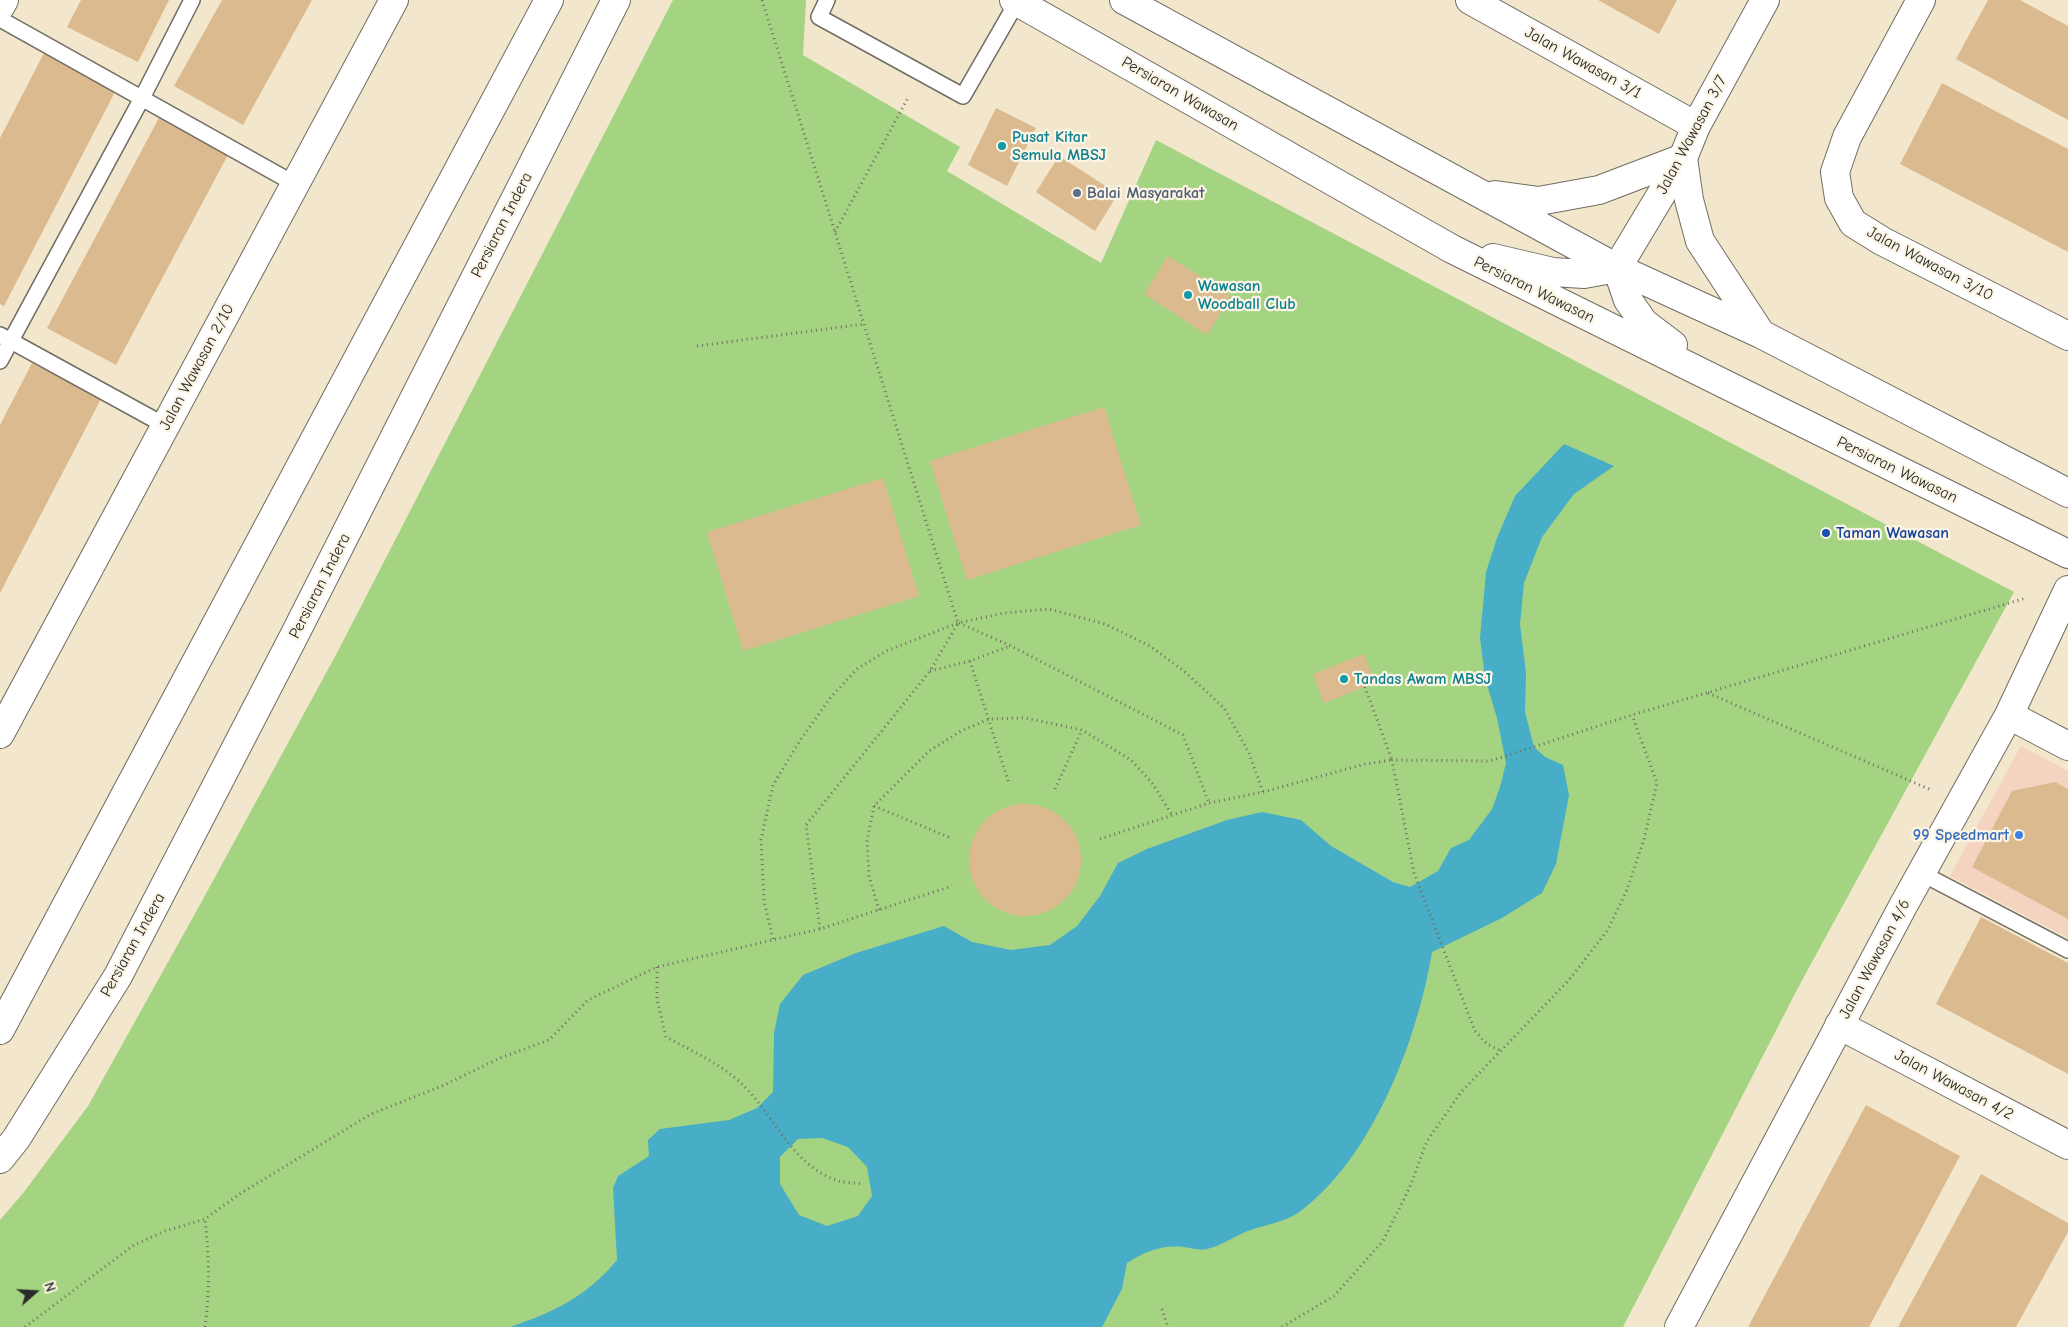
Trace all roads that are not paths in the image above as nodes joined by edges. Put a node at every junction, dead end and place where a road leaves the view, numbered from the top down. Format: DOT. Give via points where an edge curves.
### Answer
graph roads {
  1 [pos="4,0"];
  2 [pos="192,0"];
  3 [pos="394,0"];
  4 [pos="549,0"];
  5 [pos="616,0"];
  6 [pos="827,0"];
  7 [pos="1124,0"];
  8 [pos="1470,0"];
  9 [pos="1765,0"];
  10 [pos="1921,0"];
  11 [pos="1015,1"];
  12 [pos="0,7"];
  13 [pos="0,19"];
  14 [pos="142,98"];
  15 [pos="1696,126"];
  16 [pos="1683,158"];
  17 [pos="295,184"];
  18 [pos="1478,193"];
  19 [pos="1452,249"];
  20 [pos="1617,268"];
  21 [pos="1760,334"];
  22 [pos="2068,336"];
  23 [pos="5,338"];
  24 [pos="0,360"];
  25 [pos="1731,388"];
  26 [pos="166,426"];
  27 [pos="2068,493"];
  28 [pos="2068,554"];
  29 [pos="2068,590"];
  30 [pos="2009,715"];
  31 [pos="0,734"];
  32 [pos="2068,746"];
  33 [pos="1921,873"];
  34 [pos="2068,950"];
  35 [pos="1839,1025"];
  36 [pos="0,1030"];
  37 [pos="2068,1145"];
  38 [pos="0,1159"];
  39 [pos="1679,1327"];
  1 -- 12 [label="main road"];
  2 -- 14 [label="lane"];
  3 -- 17 [label="main road, Jalan Wawasan 2/10"];
  4 -- 36 [label="main road"];
  5 -- 38 [label="main road, Persiaran Indera" via="300,625 118,976 16,1139"];
  6 -- 11 [label="lane" via="819,16 963,96"];
  7 -- 18 [label="main road"];
  8 -- 15 [label="main road, Jalan Wawasan 3/1"];
  9 -- 15 [label="main road, Jalan Wawasan 3/7"];
  10 -- 22 [label="main road, Jalan Wawasan 3/10" via="1847,137 1835,172 1839,198 1853,223 1882,241"];
  11 -- 19 [label="main road, Persiaran Wawasan"];
  13 -- 14 [label="lane"];
  14 -- 17 [label="lane"];
  14 -- 23 [label="lane"];
  15 -- 16 [label="main road, Jalan Wawasan 3/7"];
  16 -- 18 [label="main road" via="1599,190 1539,201"];
  16 -- 20 [label="main road, Jalan Wawasan 3/7"];
  16 -- 21 [label="main road" via="1689,200 1700,241"];
  17 -- 26 [label="main road, Jalan Wawasan 2/10"];
  18 -- 20 [label="main road"];
  19 -- 20 [label="main road" via="1553,272 1584,274"];
  19 -- 25 [label="main road, Persiaran Wawasan"];
  20 -- 21 [label="main road"];
  20 -- 25 [label="main road" via="1628,300 1644,323"];
  21 -- 27 [label="main road"];
  23 -- 24 [label="lane"];
  23 -- 26 [label="lane"];
  25 -- 28 [label="main road, Persiaran Wawasan"];
  26 -- 31 [label="main road, Jalan Wawasan 2/10"];
  29 -- 30 [label="main road, Jalan Wawasan 4/6"];
  30 -- 32 [label="main road"];
  30 -- 33 [label="main road, Jalan Wawasan 4/6"];
  33 -- 34 [label="lane"];
  33 -- 35 [label="main road, Jalan Wawasan 4/6"];
  35 -- 37 [label="main road, Jalan Wawasan 4/2"];
  35 -- 39 [label="main road, Jalan Wawasan 4/6"];
}
